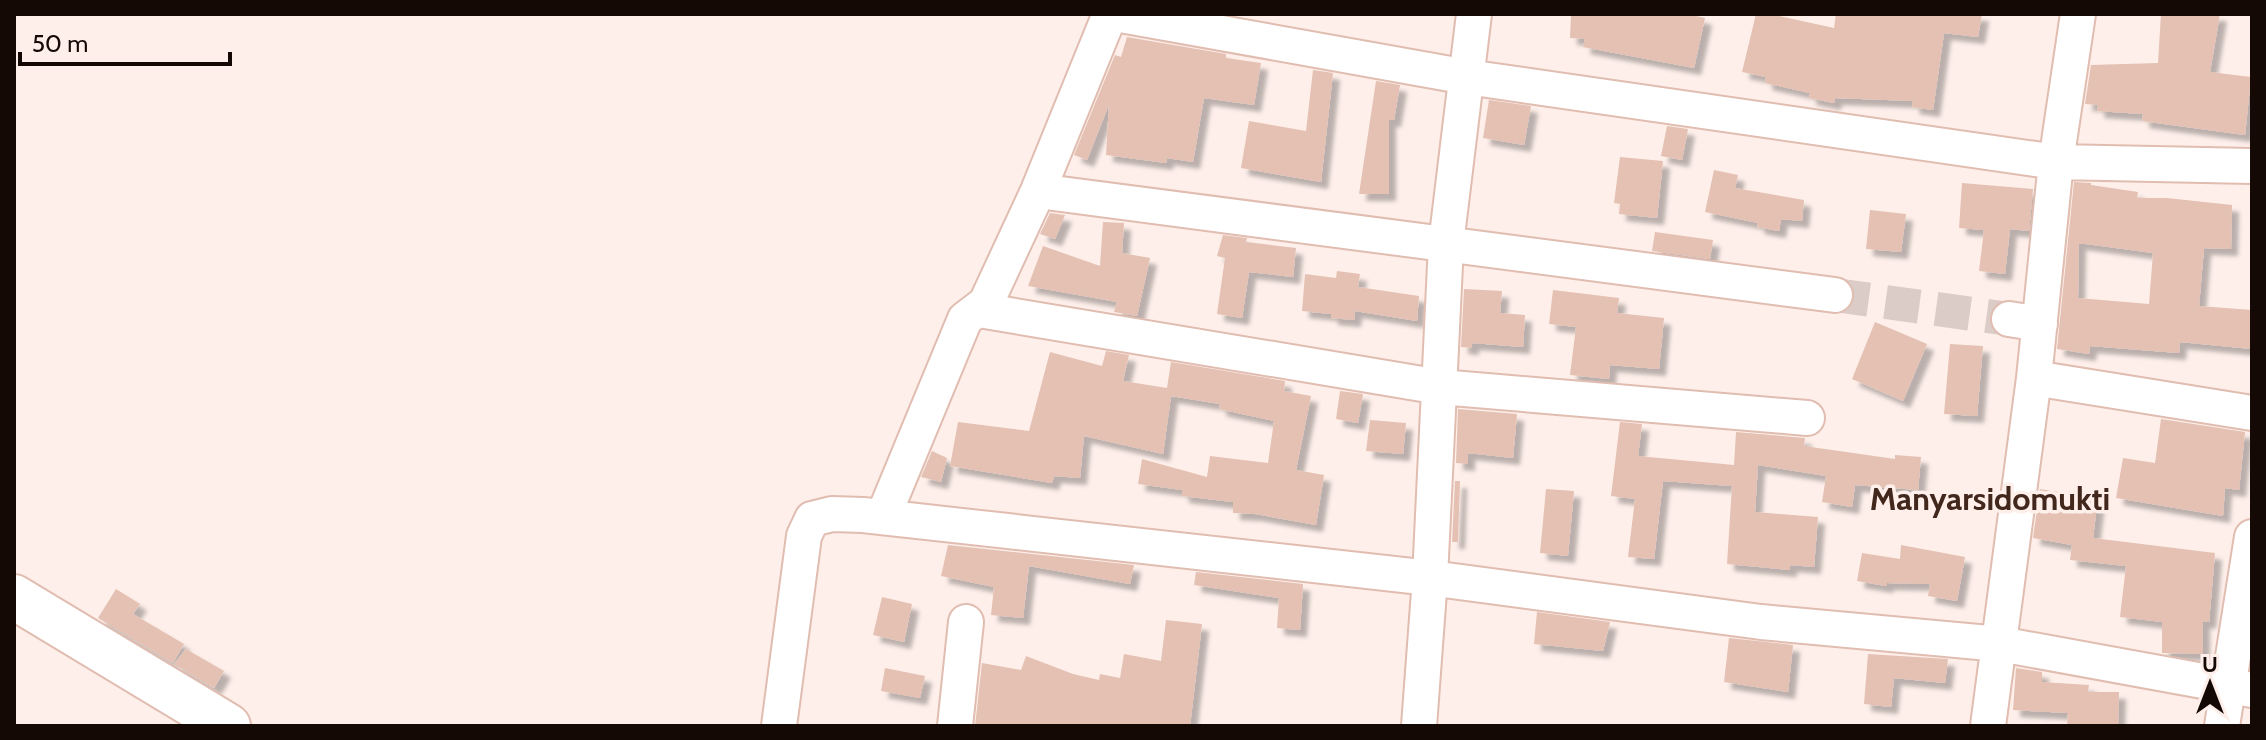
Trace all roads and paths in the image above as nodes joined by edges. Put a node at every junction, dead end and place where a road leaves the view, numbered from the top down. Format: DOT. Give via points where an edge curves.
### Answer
graph roads {
  1 [pos="1112,14"];
  2 [pos="1474,14"];
  3 [pos="2078,14"];
  4 [pos="1467,77"];
  5 [pos="2056,162"];
  6 [pos="2252,166"];
  7 [pos="1038,191"];
  8 [pos="1446,244"];
  9 [pos="1835,295"];
  10 [pos="979,310"];
  11 [pos="2034,378"];
  12 [pos="1440,387"];
  13 [pos="2252,413"];
  14 [pos="1807,418"];
  15 [pos="859,515"];
  16 [pos="2252,537"];
  17 [pos="1430,578"];
  18 [pos="14,597"];
  19 [pos="966,622"];
  20 [pos="14,629"];
  21 [pos="2000,644"];
  22 [pos="2240,688"];
  23 [pos="176,726"];
  24 [pos="228,726"];
  25 [pos="779,726"];
  26 [pos="955,726"];
  27 [pos="1419,726"];
  28 [pos="1988,726"];
  29 [pos="2222,726"];
  1 -- 4 [label="street"];
  1 -- 7 [label="street"];
  2 -- 4 [label="street"];
  3 -- 5 [label="street"];
  4 -- 5 [label="street"];
  4 -- 8 [label="street"];
  5 -- 6 [label="street"];
  5 -- 11 [label="street" via="2024,322"];
  7 -- 8 [label="street"];
  7 -- 10 [label="street"];
  8 -- 9 [label="street"];
  8 -- 12 [label="street"];
  10 -- 12 [label="street"];
  10 -- 15 [label="street" via="965,319"];
  11 -- 13 [label="street"];
  11 -- 21 [label="street"];
  12 -- 14 [label="street"];
  12 -- 17 [label="street"];
  15 -- 17 [label="street"];
  15 -- 25 [label="street" via="812,519 804,536"];
  16 -- 22 [label="street"];
  17 -- 21 [label="street" via="1776,624"];
  17 -- 27 [label="street"];
  18 -- 24 [label="highway"];
  19 -- 26 [label="street"];
  20 -- 23 [label="highway"];
  21 -- 22 [label="street"];
  21 -- 28 [label="street"];
  22 -- 29 [label="street"];
}
